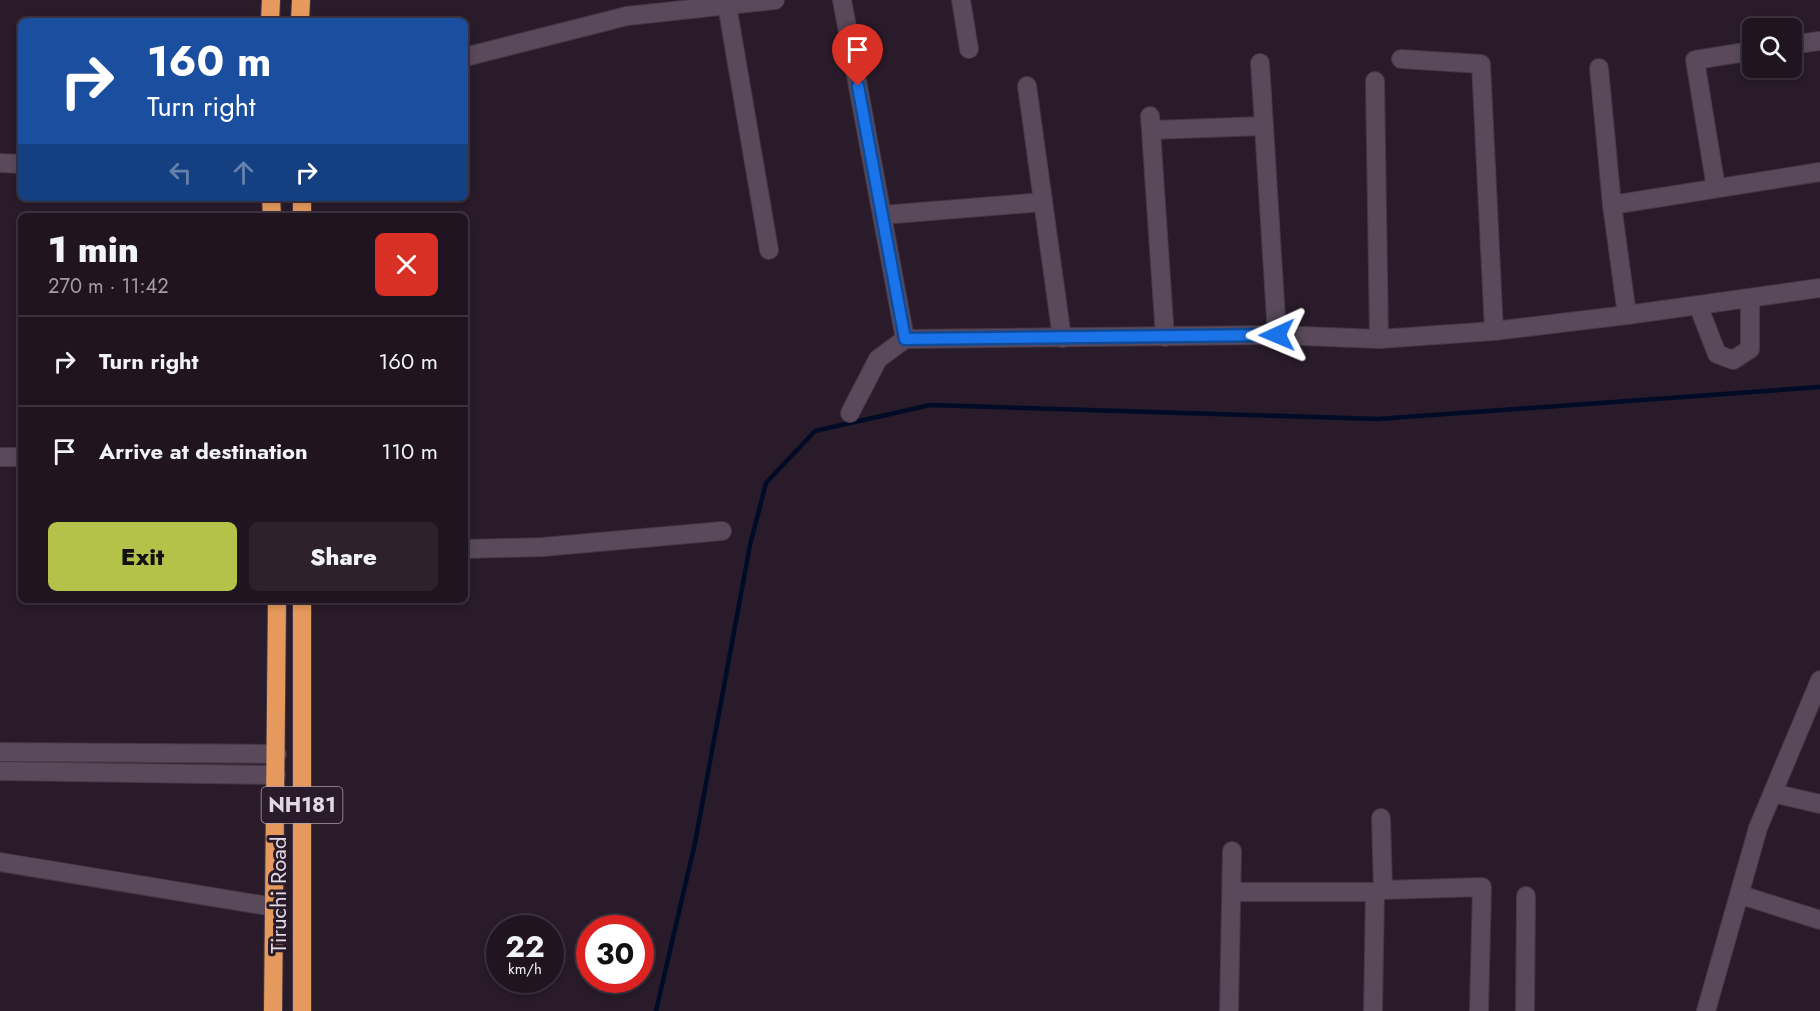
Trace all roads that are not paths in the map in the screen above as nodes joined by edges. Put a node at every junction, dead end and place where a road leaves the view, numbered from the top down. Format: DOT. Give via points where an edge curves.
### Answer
graph roads {
  1 [pos="271,0"];
  2 [pos="300,0"];
  3 [pos="775,0"];
  4 [pos="842,0"];
  5 [pos="961,0"];
  6 [pos="727,5"];
  7 [pos="270,18"];
  8 [pos="300,18"];
  9 [pos="1820,41"];
  10 [pos="1802,43"];
  11 [pos="969,49"];
  12 [pos="1742,53"];
  13 [pos="468,56"];
  14 [pos="1401,58"];
  15 [pos="1260,63"];
  16 [pos="1599,68"];
  17 [pos="1375,81"];
  18 [pos="1027,86"];
  19 [pos="1264,126"];
  20 [pos="0,163"];
  21 [pos="18,164"];
  22 [pos="1820,172"];
  23 [pos="1716,188"];
  24 [pos="1043,202"];
  25 [pos="1612,205"];
  26 [pos="882,215"];
  27 [pos="769,250"];
  28 [pos="1820,288"];
  29 [pos="1750,298"];
  30 [pos="1698,305"];
  31 [pos="1627,315"];
  32 [pos="1494,331"];
  33 [pos="1277,335"];
  34 [pos="1165,337"];
  35 [pos="1062,338"];
  36 [pos="905,339"];
  37 [pos="1379,339"];
  38 [pos="850,413"];
  39 [pos="0,457"];
  40 [pos="18,457"];
  41 [pos="722,531"];
  42 [pos="468,549"];
  43 [pos="277,603"];
  44 [pos="302,603"];
  45 [pos="1819,684"];
  46 [pos="0,752"];
  47 [pos="277,754"];
  48 [pos="0,771"];
  49 [pos="276,775"];
  50 [pos="1773,793"];
  51 [pos="1820,804"];
  52 [pos="1381,818"];
  53 [pos="1232,851"];
  54 [pos="0,862"];
  55 [pos="1232,892"];
  56 [pos="1379,892"];
  57 [pos="1741,895"];
  58 [pos="1526,896"];
  59 [pos="274,907"];
  60 [pos="1820,920"];
  61 [pos="273,1011"];
  62 [pos="302,1011"];
  63 [pos="1229,1011"];
  64 [pos="1373,1011"];
  65 [pos="1479,1011"];
  66 [pos="1525,1011"];
  67 [pos="1706,1011"];
  1 -- 7 [label="highway"];
  2 -- 8 [label="highway"];
  3 -- 6 [label="street"];
  4 -- 26 [label="street"];
  5 -- 11 [label="street"];
  6 -- 13 [label="street" via="627,16"];
  6 -- 27 [label="street"];
  9 -- 10 [label="street"];
  12 -- 23 [label="street" via="1695,60"];
  14 -- 32 [label="street" via="1481,64"];
  15 -- 19 [label="street"];
  16 -- 25 [label="street"];
  17 -- 37 [label="street"];
  18 -- 24 [label="street"];
  19 -- 33 [label="street"];
  19 -- 34 [label="street" via="1150,123"];
  20 -- 21 [label="street"];
  22 -- 23 [label="street"];
  23 -- 25 [label="street"];
  24 -- 26 [label="street"];
  24 -- 35 [label="street"];
  25 -- 31 [label="street"];
  26 -- 36 [label="street"];
  28 -- 29 [label="street"];
  29 -- 30 [label="street"];
  29 -- 30 [label="street" via="1750,349 1732,360 1717,354"];
  30 -- 31 [label="street"];
  31 -- 32 [label="street"];
  32 -- 37 [label="street"];
  33 -- 34 [label="street"];
  33 -- 37 [label="street"];
  34 -- 35 [label="street"];
  35 -- 36 [label="street"];
  36 -- 38 [label="street" via="878,359"];
  39 -- 40 [label="street"];
  41 -- 42 [label="street" via="543,547"];
  43 -- 47 [label="highway, NH181"];
  44 -- 62 [label="highway, Tiruchi Road / NH181"];
  45 -- 50 [label="street"];
  46 -- 47 [label="street"];
  47 -- 49 [label="highway, NH181"];
  48 -- 49 [label="street"];
  49 -- 59 [label="highway, NH181"];
  50 -- 51 [label="street"];
  50 -- 57 [label="street" via="1758,828"];
  52 -- 56 [label="street"];
  53 -- 55 [label="street"];
  54 -- 59 [label="street"];
  55 -- 56 [label="street"];
  55 -- 63 [label="street"];
  56 -- 64 [label="street"];
  56 -- 65 [label="street" via="1482,887"];
  57 -- 60 [label="street"];
  57 -- 67 [label="street"];
  58 -- 66 [label="street"];
  59 -- 61 [label="highway, NH181"];
}
